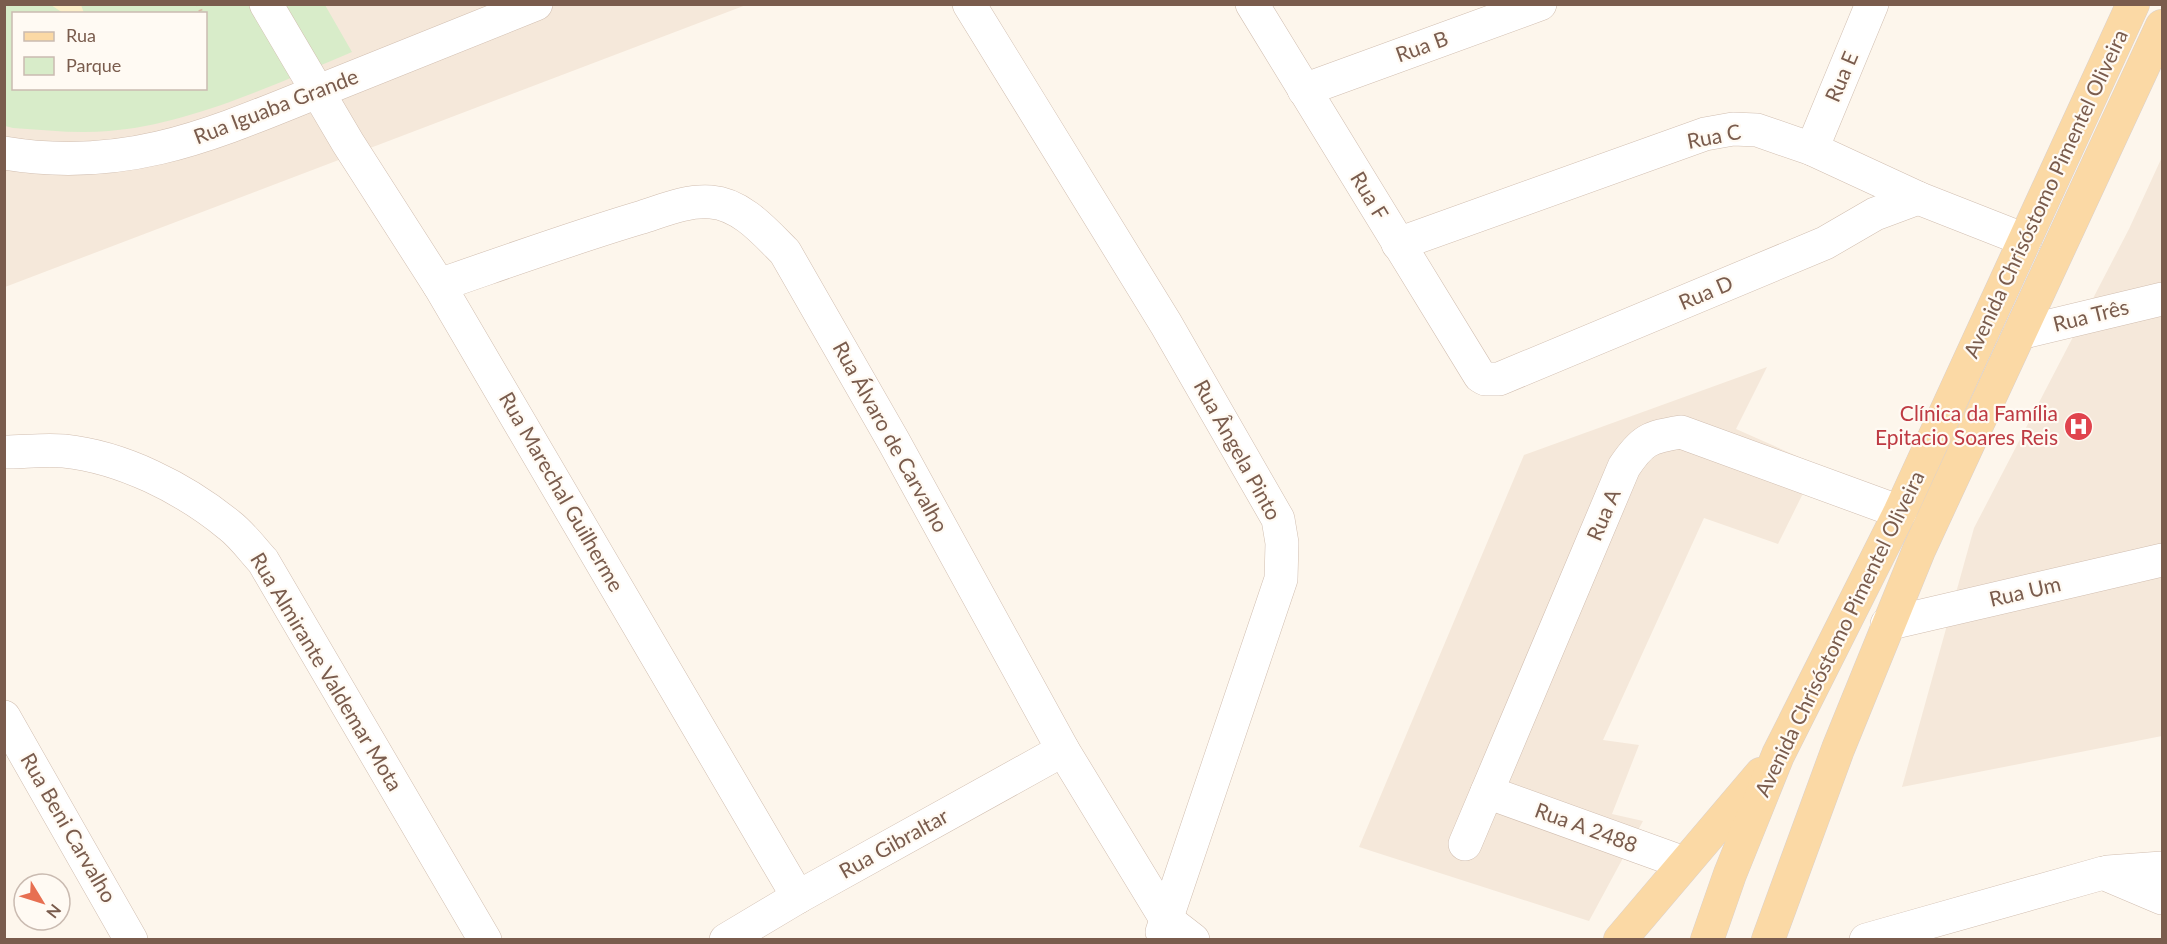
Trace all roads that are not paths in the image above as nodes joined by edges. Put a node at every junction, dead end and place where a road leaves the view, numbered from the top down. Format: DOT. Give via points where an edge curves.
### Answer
graph roads {
  1 [pos="266,4"];
  2 [pos="536,4"];
  3 [pos="969,4"];
  4 [pos="1252,4"];
  5 [pos="1540,4"];
  6 [pos="1872,4"];
  7 [pos="2133,4"];
  8 [pos="2163,26"];
  9 [pos="1305,90"];
  10 [pos="317,92"];
  11 [pos="1812,149"];
  12 [pos="4,153"];
  13 [pos="1918,198"];
  14 [pos="2025,240"];
  15 [pos="1398,244"];
  16 [pos="439,285"];
  17 [pos="2163,299"];
  18 [pos="2019,333"];
  19 [pos="1491,380"];
  20 [pos="4,452"];
  21 [pos="1900,512"];
  22 [pos="2163,560"];
  23 [pos="1887,624"];
  24 [pos="4,717"];
  25 [pos="1063,750"];
  26 [pos="1778,755"];
  27 [pos="1487,792"];
  28 [pos="1466,844"];
  29 [pos="1684,863"];
  30 [pos="2163,868"];
  31 [pos="2103,873"];
  32 [pos="798,897"];
  33 [pos="2163,898"];
  34 [pos="1163,929"];
  35 [pos="131,939"];
  36 [pos="485,939"];
  37 [pos="726,939"];
  38 [pos="1193,939"];
  39 [pos="1620,939"];
  40 [pos="1707,939"];
  41 [pos="1768,939"];
  42 [pos="1866,939"];
  1 -- 10 [label="street, Rua Marechal Guilherme"];
  2 -- 10 [label="street, Rua Iguaba Grande"];
  3 -- 34 [label="street, Rua Ângela Pinto" via="1166,324 1278,519 1281,579"];
  4 -- 9 [label="street, Rua F"];
  5 -- 9 [label="street, Rua B"];
  6 -- 11 [label="street, Rua E"];
  7 -- 14 [label="main road, Avenida Chrisóstomo Pimentel Oliveira"];
  8 -- 18 [label="main road, Avenida Chrisóstomo Pimentel Oliveira"];
  9 -- 15 [label="street, Rua F"];
  10 -- 12 [label="street, Rua Iguaba Grande" via="185,143 118,157 58,160"];
  10 -- 16 [label="street, Rua Marechal Guilherme"];
  11 -- 13 [label="street, Rua C"];
  11 -- 15 [label="street, Rua C" via="1757,130 1705,134"];
  13 -- 14 [label="street, Rua C"];
  13 -- 19 [label="street, Rua D" via="1875,214 1825,243"];
  14 -- 21 [label="main road, Avenida Chrisóstomo Pimentel Oliveira"];
  15 -- 19 [label="street, Rua F" via="1480,376"];
  16 -- 25 [label="street, Rua Álvaro de Carvalho" via="687,203 712,202 735,209 759,226 785,252"];
  16 -- 32 [label="street, Rua Marechal Guilherme"];
  17 -- 18 [label="street, Rua Três"];
  18 -- 23 [label="main road, Avenida Chrisóstomo Pimentel Oliveira"];
  20 -- 36 [label="street, Rua Almirante Valdemar Mota" via="64,451 149,474 196,500 231,526 263,561"];
  21 -- 26 [label="main road, Avenida Chrisóstomo Pimentel Oliveira"];
  21 -- 27 [label="street, Rua A" via="1681,432 1655,436 1636,448 1624,468"];
  22 -- 23 [label="street, Rua Um"];
  23 -- 41 [label="main road, Avenida Chrisóstomo Pimentel Oliveira"];
  24 -- 35 [label="street, Rua Beni Carvalho"];
  25 -- 32 [label="street, Rua Gibraltar"];
  25 -- 34 [label="street, Rua Álvaro de Carvalho"];
  26 -- 29 [label="main road"];
  26 -- 40 [label="main road, Avenida Chrisóstomo Pimentel Oliveira"];
  27 -- 28 [label="street, Rua A"];
  27 -- 29 [label="street, Rua A 2488"];
  29 -- 39 [label="main road"];
  30 -- 31 [label="street"];
  31 -- 33 [label="street"];
  31 -- 42 [label="street"];
  32 -- 37 [label="street, Rua Gibraltar"];
  34 -- 38 [label="street, Rua Álvaro de Carvalho"];
}
